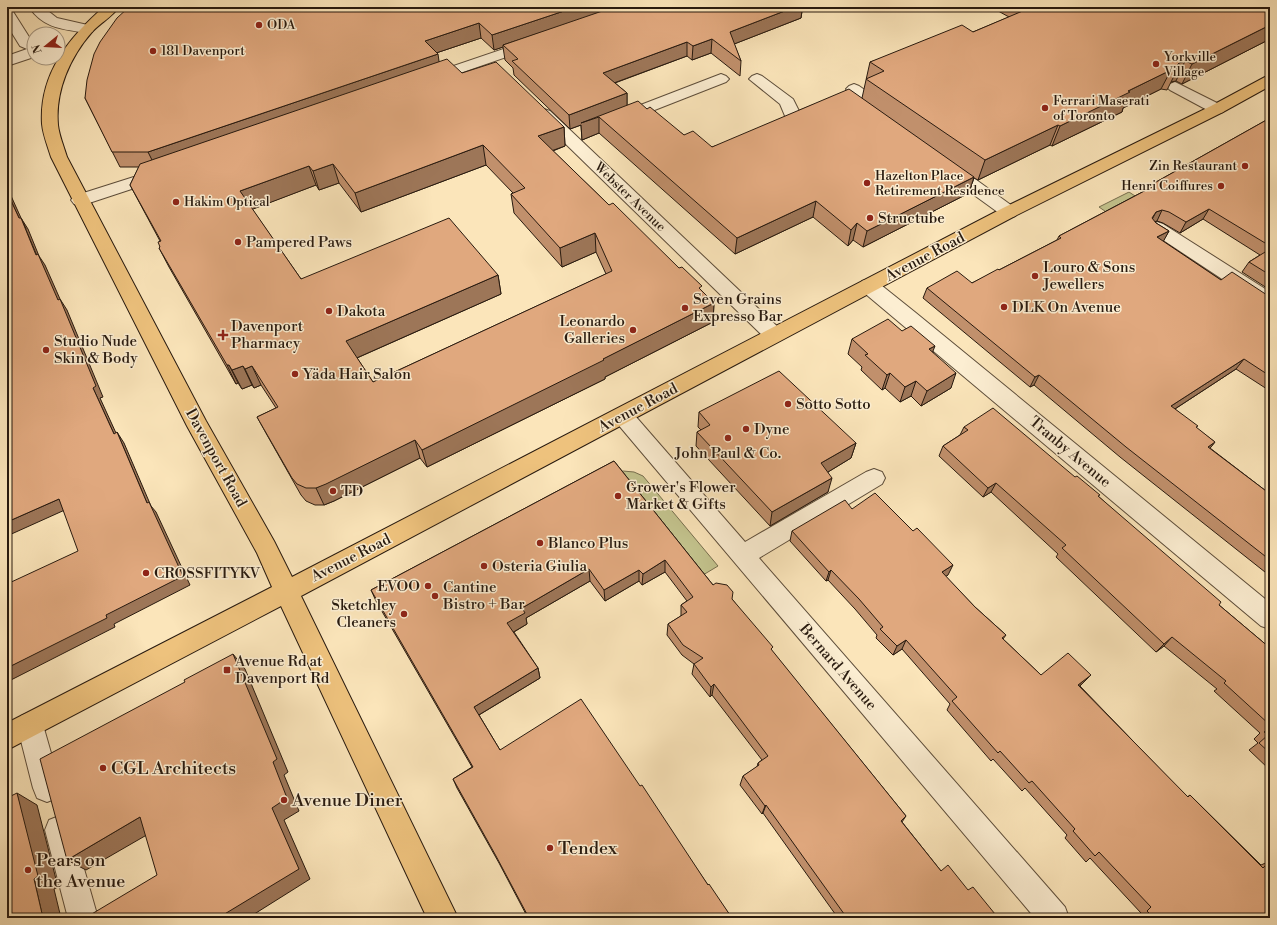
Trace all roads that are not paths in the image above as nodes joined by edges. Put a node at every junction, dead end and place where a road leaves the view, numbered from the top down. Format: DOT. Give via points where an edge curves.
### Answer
graph roads {
  1 [pos="36,7"];
  2 [pos="112,7"];
  3 [pos="7,13"];
  4 [pos="87,29"];
  5 [pos="548,38"];
  6 [pos="26,43"];
  7 [pos="66,51"];
  8 [pos="26,54"];
  9 [pos="7,60"];
  10 [pos="59,66"];
  11 [pos="721,79"];
  12 [pos="757,79"];
  13 [pos="1270,81"];
  14 [pos="412,85"];
  15 [pos="1175,88"];
  16 [pos="854,89"];
  17 [pos="530,101"];
  18 [pos="1217,109"];
  19 [pos="606,123"];
  20 [pos="585,131"];
  21 [pos="568,137"];
  22 [pos="940,156"];
  23 [pos="176,168"];
  24 [pos="80,200"];
  25 [pos="1014,209"];
  26 [pos="1157,228"];
  27 [pos="869,286"];
  28 [pos="1270,301"];
  29 [pos="774,335"];
  30 [pos="622,416"];
  31 [pos="874,478"];
  32 [pos="742,556"];
  33 [pos="287,591"];
  34 [pos="1270,618"];
  35 [pos="19,731"];
  36 [pos="83,918"];
  37 [pos="443,918"];
  38 [pos="1054,918"];
  1 -- 4 [label="street" via="42,17 55,23"];
  2 -- 4 [label="main road, Davenport Road"];
  3 -- 6 [label="street"];
  4 -- 7 [label="main road, Davenport Road"];
  5 -- 14 [label="street" via="492,64"];
  8 -- 9 [label="street"];
  10 -- 24 [label="main road, Davenport Road" via="52,94 50,125 59,158"];
  11 -- 19 [label="street"];
  12 -- 16 [label="street" via="787,102 794,120 845,96 895,124"];
  13 -- 18 [label="main road, Avenue Road"];
  15 -- 18 [label="street"];
  17 -- 21 [label="street, Webster Avenue"];
  18 -- 25 [label="main road, Avenue Road"];
  20 -- 21 [label="street"];
  21 -- 29 [label="street, Webster Avenue"];
  22 -- 25 [label="street"];
  23 -- 24 [label="street"];
  24 -- 33 [label="main road, Davenport Road"];
  25 -- 27 [label="main road, Avenue Road"];
  26 -- 28 [label="street"];
  27 -- 29 [label="main road, Avenue Road"];
  27 -- 34 [label="street, Tranby Avenue"];
  29 -- 30 [label="main road, Avenue Road"];
  30 -- 32 [label="street, Bernard Avenue"];
  30 -- 33 [label="main road, Avenue Road"];
  31 -- 32 [label="street"];
  32 -- 38 [label="street, Bernard Avenue"];
  33 -- 35 [label="main road, Avenue Road"];
  33 -- 37 [label="main road, Davenport Road"];
  35 -- 36 [label="street"];
}
